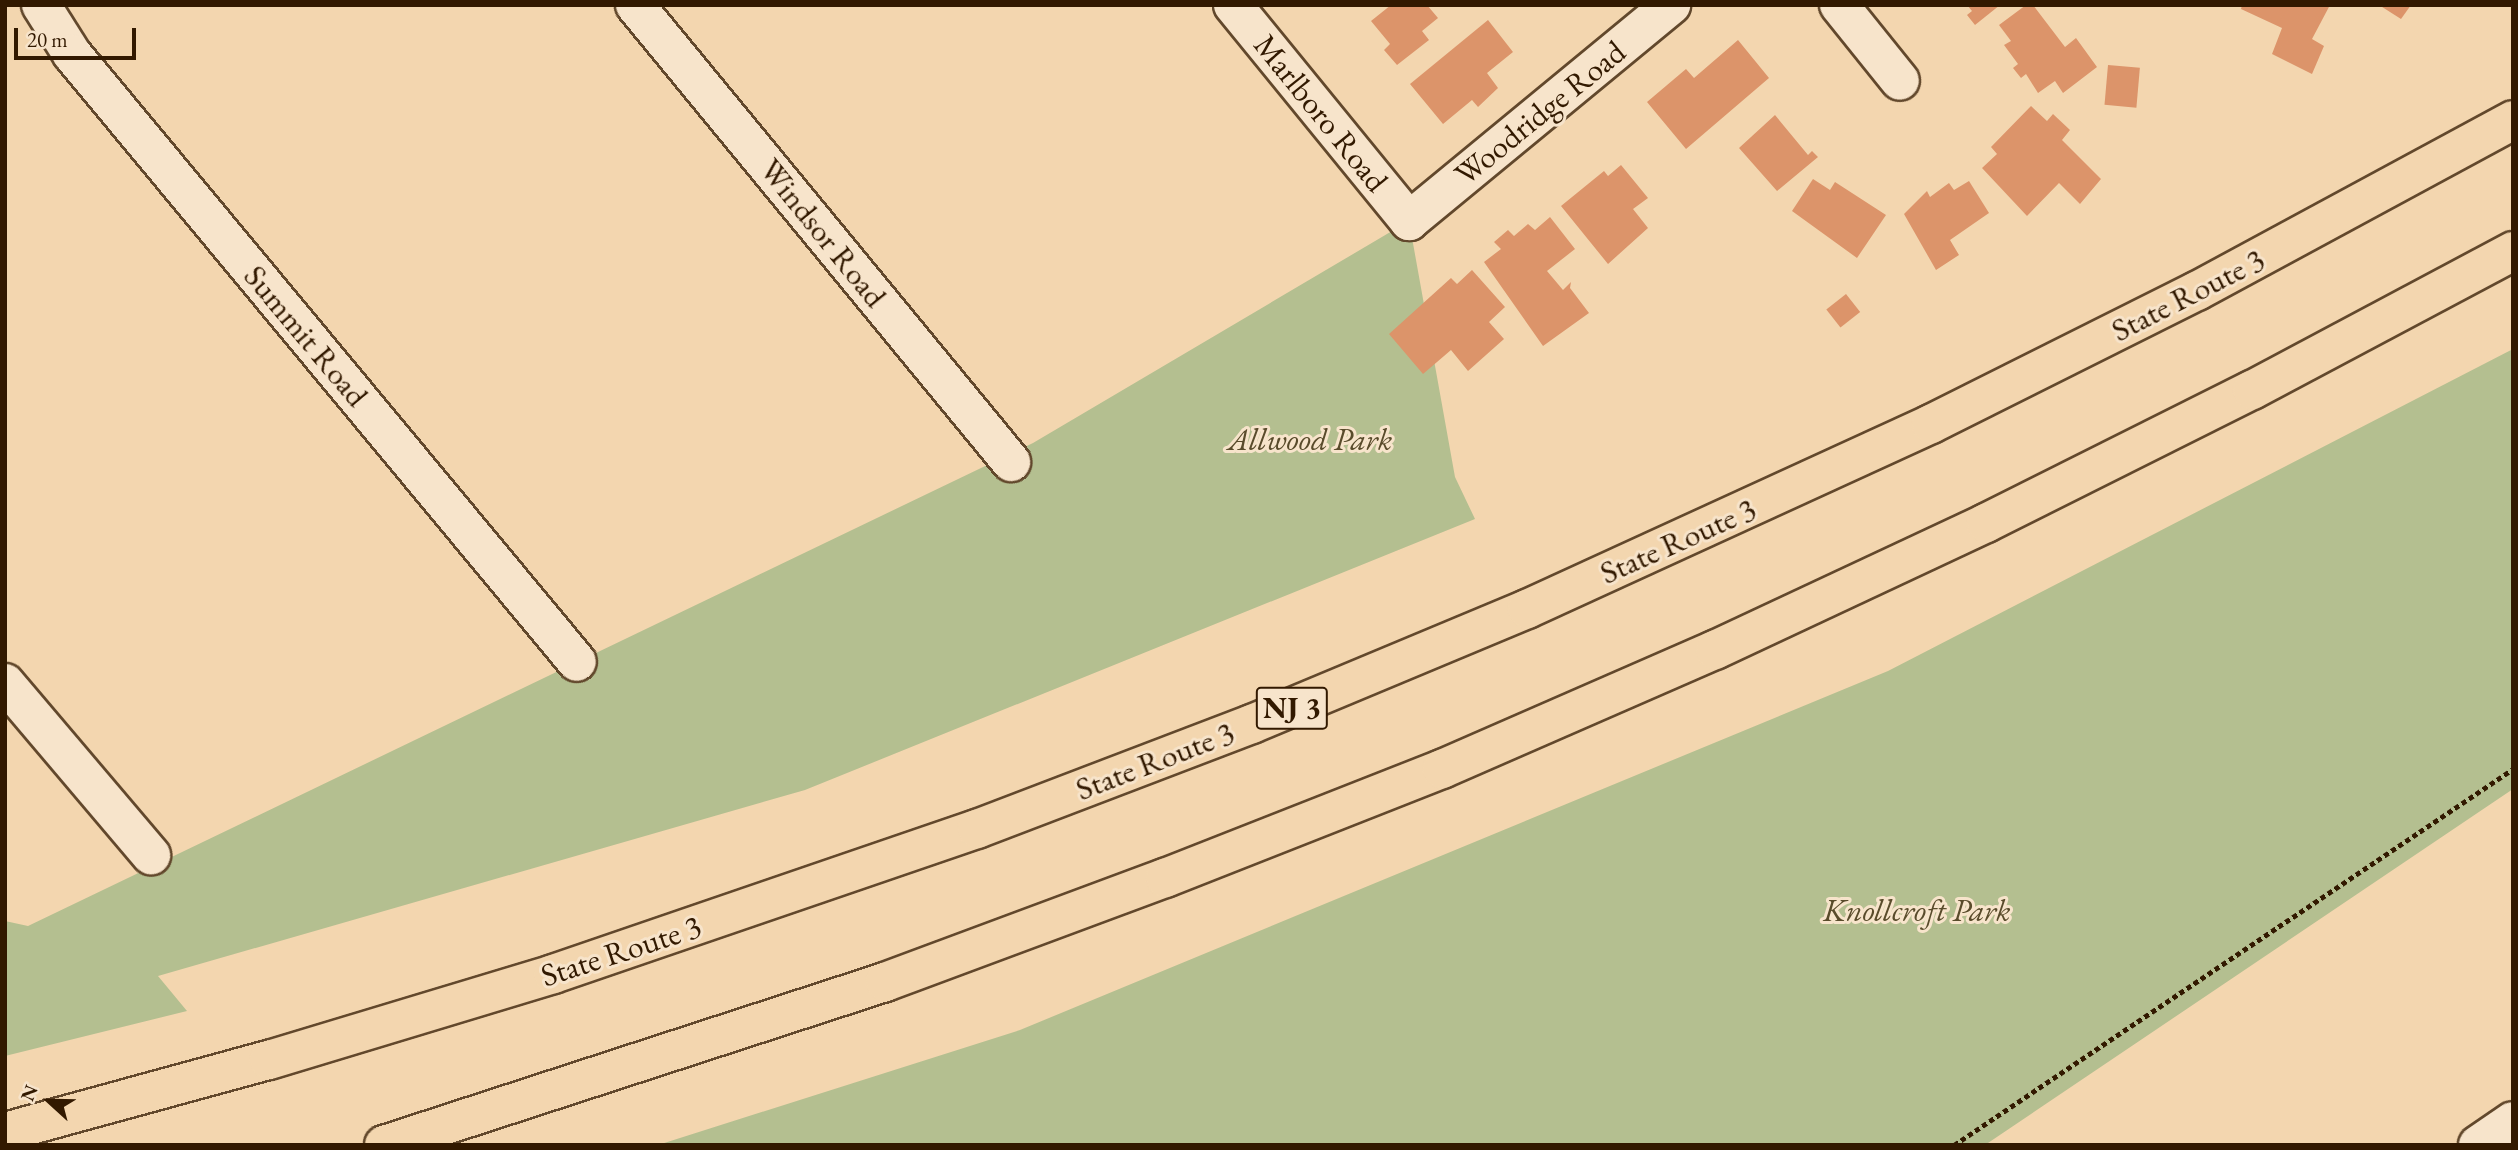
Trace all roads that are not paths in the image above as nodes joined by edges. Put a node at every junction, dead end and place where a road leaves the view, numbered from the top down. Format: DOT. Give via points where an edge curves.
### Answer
graph roads {
  1 [pos="41,5"];
  2 [pos="635,5"];
  3 [pos="1233,5"];
  4 [pos="1671,5"];
  5 [pos="1839,5"];
  6 [pos="1900,81"];
  7 [pos="2513,120"];
  8 [pos="1409,220"];
  9 [pos="2513,251"];
  10 [pos="1011,462"];
  11 [pos="577,662"];
  12 [pos="5,683"];
  13 [pos="151,855"];
  14 [pos="2513,1121"];
  15 [pos="5,1132"];
  16 [pos="384,1145"];
  17 [pos="2478,1145"];
  1 -- 11 [label="street, Summit Road" via="72,54"];
  2 -- 10 [label="street, Windsor Road"];
  3 -- 8 [label="street, Marlboro Road"];
  4 -- 8 [label="street, Woodridge Road"];
  5 -- 6 [label="street"];
  7 -- 15 [label="highway, State Route 3 / NJ 3" via="2209,285 1931,424 1540,603 1278,714 976,829 695,927 411,1018"];
  9 -- 16 [label="highway" via="2264,384 1986,523 1715,650 1442,769 885,982"];
  12 -- 13 [label="street"];
  14 -- 17 [label="street"];
}
